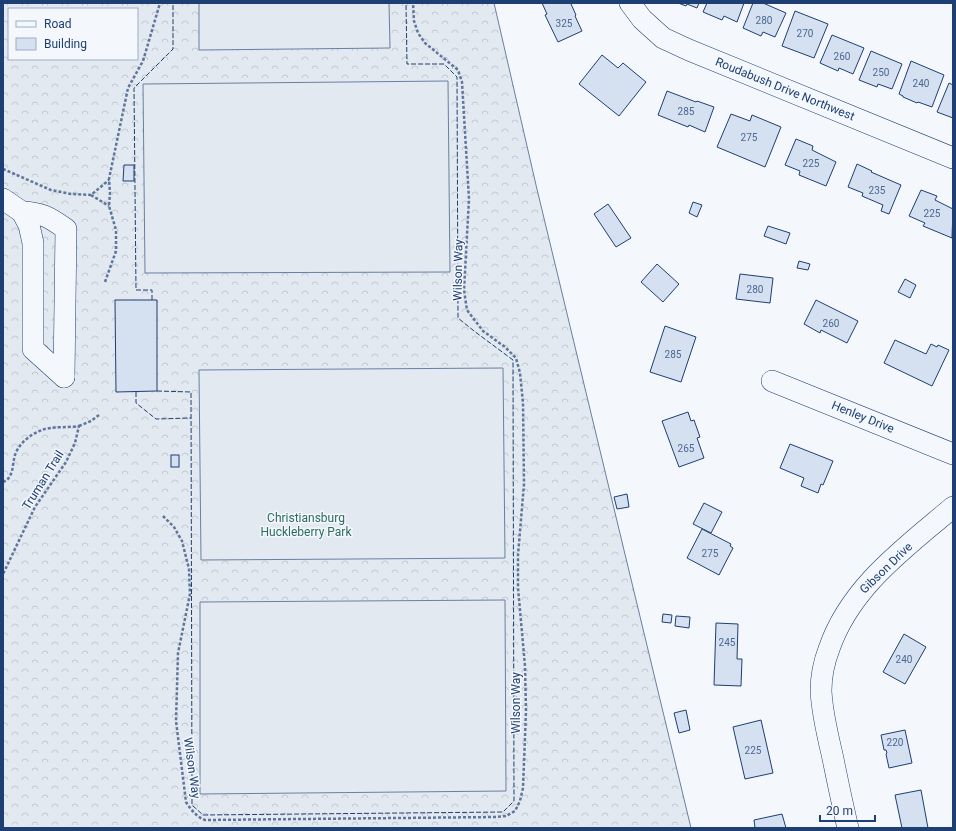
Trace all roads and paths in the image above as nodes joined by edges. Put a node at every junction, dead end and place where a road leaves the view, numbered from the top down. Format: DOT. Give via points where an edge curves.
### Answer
graph roads {
  1 [pos="160,3"];
  2 [pos="414,3"];
  3 [pos="630,3"];
  4 [pos="953,158"];
  5 [pos="3,169"];
  6 [pos="109,179"];
  7 [pos="91,195"];
  8 [pos="3,199"];
  9 [pos="109,206"];
  10 [pos="22,212"];
  11 [pos="105,282"];
  12 [pos="772,380"];
  13 [pos="99,415"];
  14 [pos="79,426"];
  15 [pos="953,454"];
  16 [pos="3,482"];
  17 [pos="953,507"];
  18 [pos="163,516"];
  19 [pos="3,574"];
  20 [pos="848,828"];
  1 -- 6 [label="path" via="143,61 128,88"];
  2 -- 18 [label="path, Wilson Way" via="414,21 418,33 425,43 458,70 462,82 469,199 464,290 466,310 483,331 516,358 520,373 524,477 518,588 526,711 523,788 515,810 506,816 496,817 205,820 200,818 186,802 176,720 178,653 190,594 189,569 182,541 174,527"];
  3 -- 4 [label="street, Roudabush Drive Northwest" via="642,19 663,38"];
  5 -- 7 [label="path" via="51,190"];
  6 -- 7 [label="path"];
  6 -- 9 [label="path"];
  7 -- 9 [label="path"];
  8 -- 10 [label="street"];
  9 -- 11 [label="path" via="116,230 116,251"];
  10 -- 10 [label="street" via="29,225 33,243 33,349 64,377 66,229 50,218 37,213"];
  12 -- 15 [label="street, Henley Drive"];
  13 -- 14 [label="path"];
  14 -- 16 [label="path" via="43,429 31,435 16,454 11,474"];
  14 -- 19 [label="path, Truman Trail" via="75,443 66,462 35,507"];
  17 -- 20 [label="street, Gibson Drive" via="881,569 863,588 847,609 824,663 821,690 823,713"];
}
